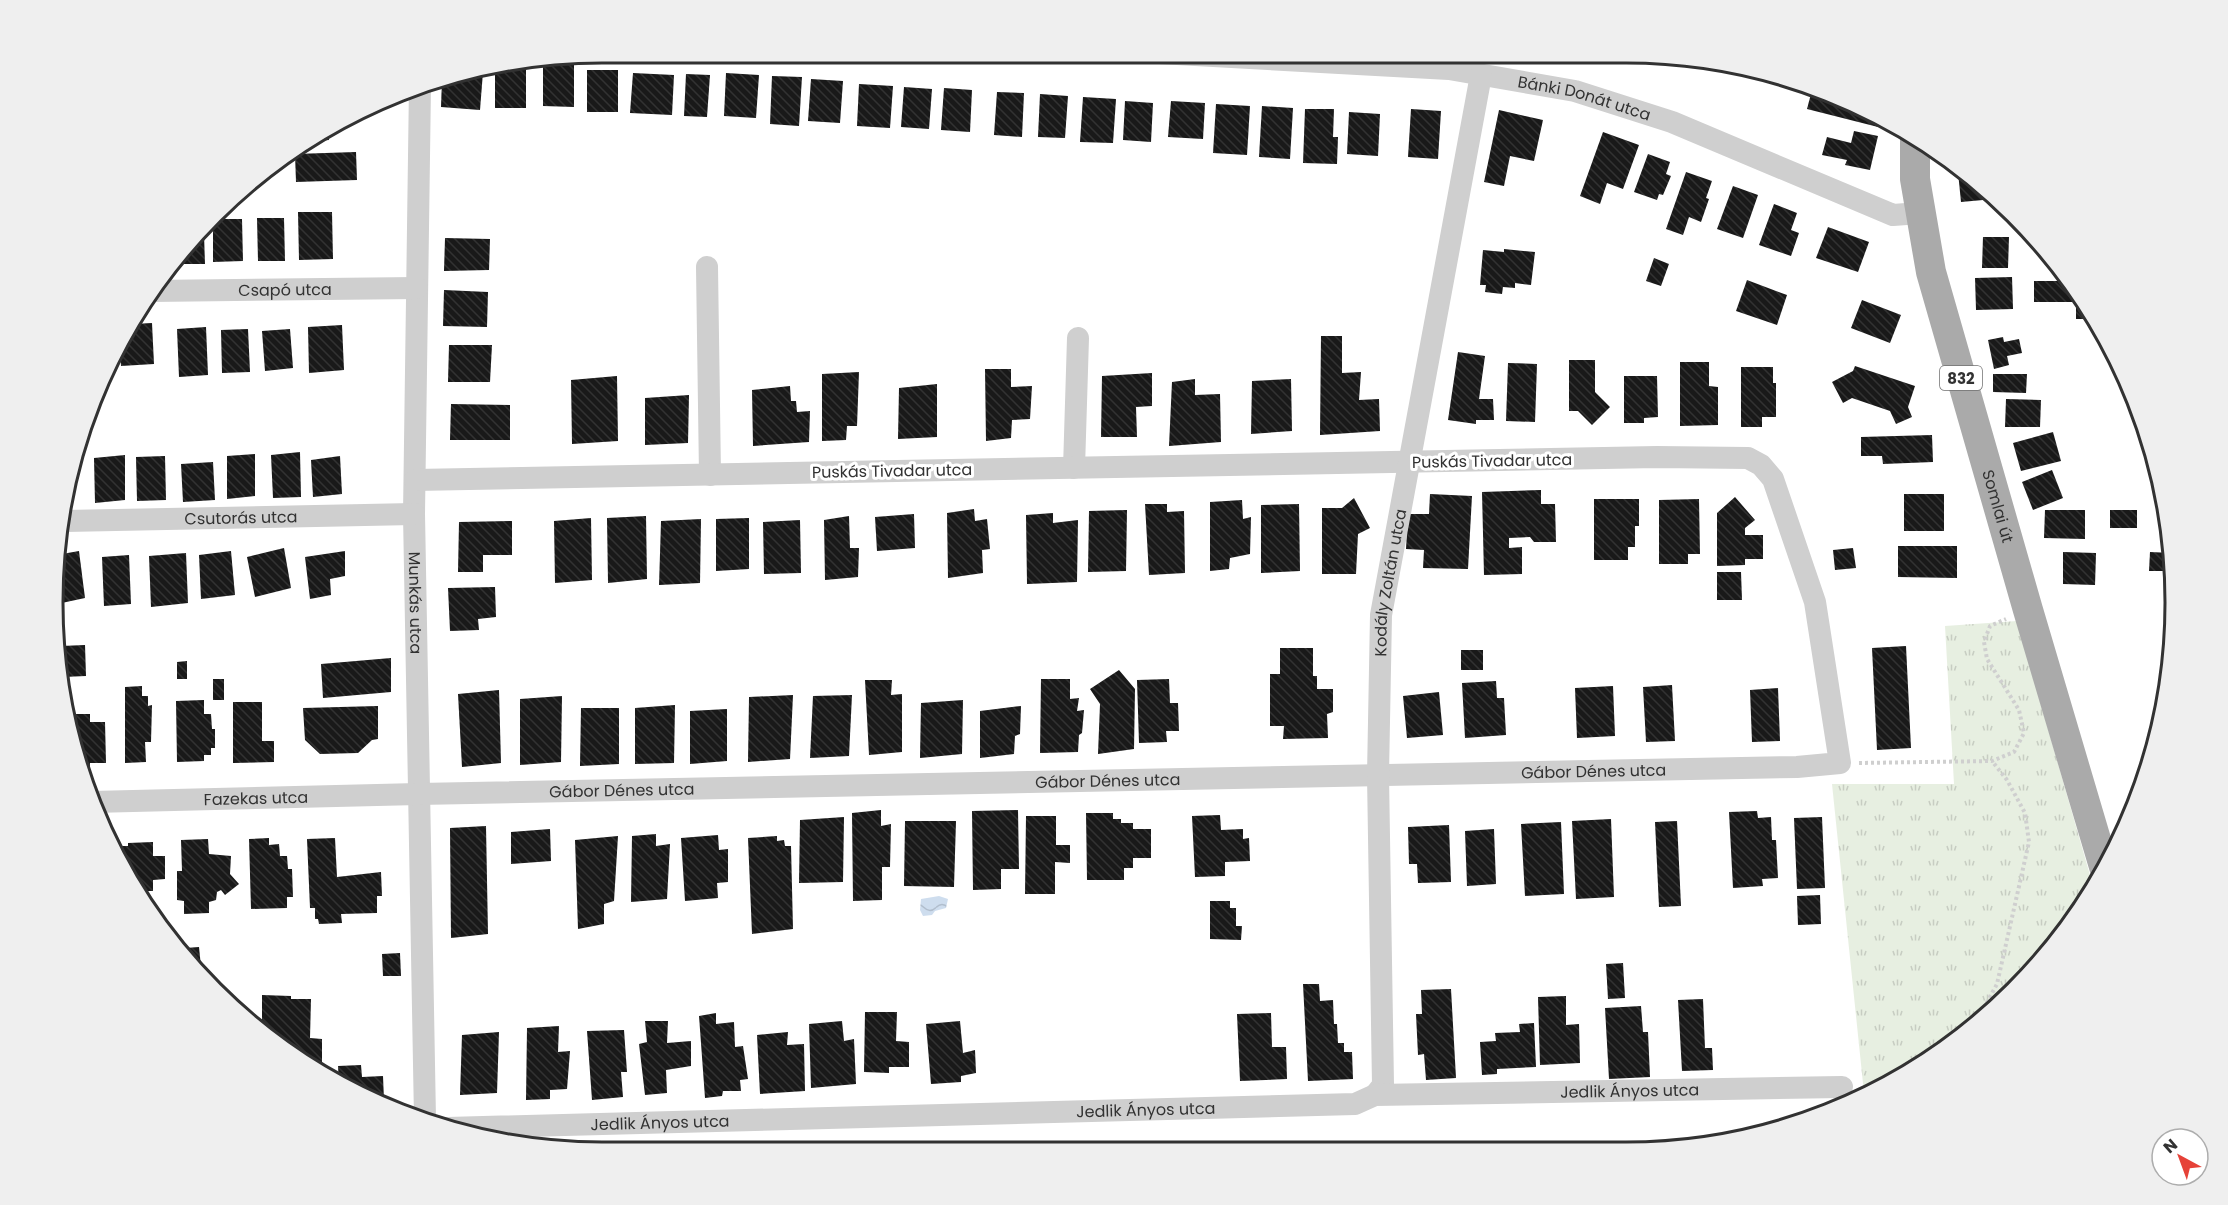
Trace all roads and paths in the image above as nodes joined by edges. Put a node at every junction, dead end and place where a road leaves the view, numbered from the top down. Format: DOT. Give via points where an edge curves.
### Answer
graph roads {
  1 [pos="1454,63"];
  2 [pos="1481,75"];
  3 [pos="420,95"];
  4 [pos="1915,148"];
  5 [pos="1920,213"];
  6 [pos="707,267"];
  7 [pos="417,288"];
  8 [pos="162,291"];
  9 [pos="1078,338"];
  10 [pos="1409,463"];
  11 [pos="1074,468"];
  12 [pos="710,475"];
  13 [pos="415,480"];
  14 [pos="414,514"];
  15 [pos="70,521"];
  16 [pos="2028,610"];
  17 [pos="1992,761"];
  18 [pos="1840,763"];
  19 [pos="1378,775"];
  20 [pos="418,794"];
  21 [pos="101,802"];
  22 [pos="2101,856"];
  23 [pos="1987,1003"];
  24 [pos="1842,1087"];
  25 [pos="1375,1095"];
  26 [pos="425,1111"];
  27 [pos="477,1127"];
  1 -- 2 [label="street, Bánki Donát utca"];
  2 -- 5 [label="street, Bánki Donát utca" via="1575,91 1672,122 1893,215"];
  2 -- 10 [label="street, Kodály Zoltán utca"];
  3 -- 7 [label="street, Munkás utca"];
  4 -- 5 [label="main road, Somlai út / 832"];
  5 -- 16 [label="main road, Somlai út / 832" via="1931,272"];
  6 -- 12 [label="street"];
  7 -- 8 [label="street, Csapó utca"];
  7 -- 13 [label="street, Munkás utca"];
  9 -- 11 [label="street"];
  10 -- 11 [label="street, Puskás Tivadar utca"];
  10 -- 18 [label="street, Puskás Tivadar utca" via="1657,457 1748,458 1761,465 1773,479 1815,602"];
  10 -- 19 [label="street, Kodály Zoltán utca" via="1381,615"];
  11 -- 12 [label="street, Puskás Tivadar utca"];
  12 -- 13 [label="street, Puskás Tivadar utca"];
  13 -- 14 [label="street, Munkás utca"];
  14 -- 15 [label="street, Csutorás utca"];
  14 -- 20 [label="street, Munkás utca"];
  16 -- 17 [label="path" via="1990,626 1984,642 1987,659 2019,710 2024,733 2014,752"];
  16 -- 22 [label="main road, Somlai út / 832"];
  17 -- 18 [label="path"];
  17 -- 23 [label="path" via="2025,813 2029,842 1997,984"];
  18 -- 19 [label="street, Gábor Dénes utca"];
  19 -- 20 [label="street, Gábor Dénes utca"];
  19 -- 25 [label="street, Kodály Zoltán utca" via="1383,1085"];
  20 -- 21 [label="street, Fazekas utca"];
  20 -- 26 [label="street, Munkás utca"];
  24 -- 25 [label="street, Jedlik Ányos utca"];
  25 -- 27 [label="street, Jedlik Ányos utca" via="1355,1104"];
}
